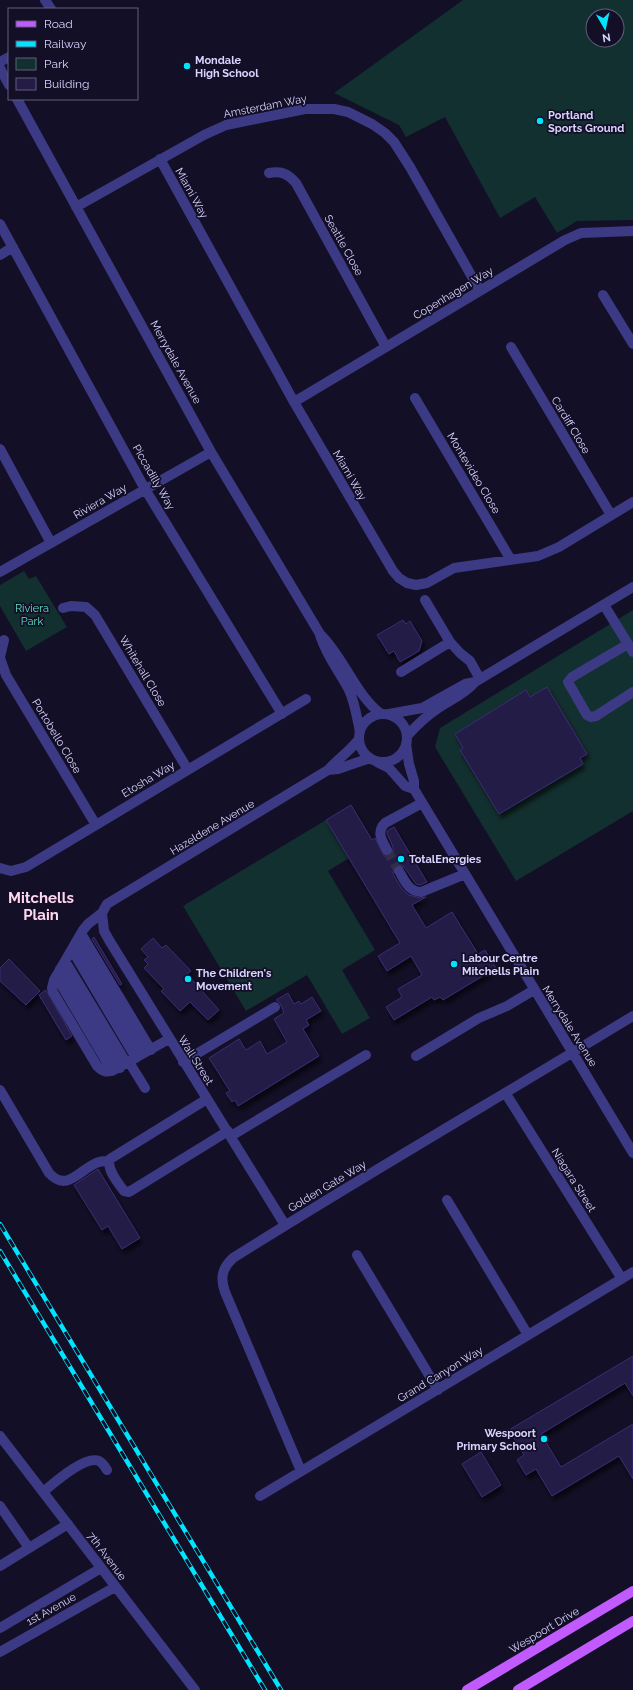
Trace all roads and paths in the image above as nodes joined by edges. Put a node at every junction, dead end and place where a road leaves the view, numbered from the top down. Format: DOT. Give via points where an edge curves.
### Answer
graph roads {
  1 [pos="0,68"];
  2 [pos="8,83"];
  3 [pos="18,100"];
  4 [pos="160,159"];
  5 [pos="268,173"];
  6 [pos="76,207"];
  7 [pos="0,224"];
  8 [pos="633,231"];
  9 [pos="13,247"];
  10 [pos="0,255"];
  11 [pos="480,291"];
  12 [pos="603,295"];
  13 [pos="633,344"];
  14 [pos="386,347"];
  15 [pos="511,348"];
  16 [pos="415,398"];
  17 [pos="294,402"];
  18 [pos="0,449"];
  19 [pos="211,452"];
  20 [pos="146,489"];
  21 [pos="633,502"];
  22 [pos="611,515"];
  23 [pos="51,543"];
  24 [pos="512,560"];
  25 [pos="0,572"];
  26 [pos="633,587"];
  27 [pos="425,600"];
  28 [pos="604,605"];
  29 [pos="63,608"];
  30 [pos="320,634"];
  31 [pos="4,640"];
  32 [pos="450,642"];
  33 [pos="630,648"];
  34 [pos="0,658"];
  35 [pos="401,672"];
  36 [pos="478,680"];
  37 [pos="633,692"];
  38 [pos="306,699"];
  39 [pos="282,714"];
  40 [pos="385,714"];
  41 [pos="359,736"];
  42 [pos="407,740"];
  43 [pos="373,760"];
  44 [pos="188,770"];
  45 [pos="328,770"];
  46 [pos="414,789"];
  47 [pos="422,804"];
  48 [pos="96,825"];
  49 [pos="387,850"];
  50 [pos="0,868"];
  51 [pos="399,871"];
  52 [pos="465,874"];
  53 [pos="102,913"];
  54 [pos="77,942"];
  55 [pos="60,969"];
  56 [pos="534,990"];
  57 [pos="275,1007"];
  58 [pos="633,1016"];
  59 [pos="168,1039"];
  60 [pos="573,1052"];
  61 [pos="366,1055"];
  62 [pos="416,1056"];
  63 [pos="131,1061"];
  64 [pos="183,1062"];
  65 [pos="145,1088"];
  66 [pos="0,1090"];
  67 [pos="506,1094"];
  68 [pos="207,1099"];
  69 [pos="229,1134"];
  70 [pos="633,1153"];
  71 [pos="109,1161"];
  72 [pos="447,1200"];
  73 [pos="284,1225"];
  74 [pos="357,1255"];
  75 [pos="633,1272"];
  76 [pos="622,1279"];
  77 [pos="528,1335"];
  78 [pos="438,1390"];
  79 [pos="0,1437"];
  80 [pos="107,1470"];
  81 [pos="301,1471"];
  82 [pos="43,1492"];
  83 [pos="260,1496"];
  84 [pos="0,1506"];
  85 [pos="68,1524"];
  86 [pos="29,1548"];
  87 [pos="0,1566"];
  88 [pos="101,1568"];
  89 [pos="115,1587"];
  90 [pos="633,1591"];
  91 [pos="633,1621"];
  92 [pos="0,1628"];
  93 [pos="0,1652"];
  94 [pos="195,1690"];
  95 [pos="467,1690"];
  96 [pos="518,1690"];
  1 -- 2 [label="street"];
  3 -- 6 [label="street, Merrydale Avenue"];
  4 -- 6 [label="street, Amsterdam Way"];
  4 -- 11 [label="street, Amsterdam Way" via="204,135 240,121 305,109 327,108 348,112 385,133 401,151"];
  4 -- 17 [label="street, Miami Way"];
  5 -- 14 [label="street, Seattle Close" via="284,172 296,182"];
  6 -- 19 [label="street, Merrydale Avenue"];
  7 -- 9 [label="street, Piccadilly Way"];
  8 -- 11 [label="street, Copenhagen Way" via="582,233 573,236"];
  9 -- 10 [label="street"];
  9 -- 20 [label="street, Piccadilly Way"];
  11 -- 14 [label="street, Copenhagen Way"];
  12 -- 13 [label="street"];
  14 -- 17 [label="street, Copenhagen Way"];
  15 -- 22 [label="street, Cardiff Close"];
  16 -- 24 [label="street, Montevideo Close"];
  17 -- 24 [label="street, Miami Way" via="399,578 416,585 454,568"];
  18 -- 23 [label="street"];
  19 -- 20 [label="street, Riviera Way"];
  19 -- 30 [label="street, Merrydale Avenue"];
  20 -- 23 [label="street, Riviera Way"];
  20 -- 39 [label="street, Piccadilly Way"];
  21 -- 22 [label="street, Miami Way"];
  22 -- 24 [label="street, Miami Way" via="549,552"];
  23 -- 25 [label="street, Riviera Way"];
  26 -- 28 [label="street"];
  27 -- 32 [label="street"];
  28 -- 33 [label="street"];
  28 -- 36 [label="street"];
  29 -- 44 [label="street, Whitehall Close" via="86,607 95,615"];
  30 -- 40 [label="street, Merrydale Avenue" via="330,644 367,700"];
  30 -- 41 [label="street, Merrydale Avenue" via="324,647 355,706"];
  31 -- 34 [label="street, Portobello Close"];
  32 -- 35 [label="street"];
  32 -- 36 [label="street" via="470,661"];
  33 -- 37 [label="street" via="572,677 568,682 587,715 591,717"];
  34 -- 48 [label="street, Portobello Close" via="6,675"];
  36 -- 40 [label="street" via="465,684 422,708"];
  36 -- 42 [label="street" via="468,690 414,727"];
  38 -- 39 [label="street, Etosha Way"];
  39 -- 44 [label="street, Etosha Way"];
  40 -- 41 [label="street" via="368,719"];
  40 -- 42 [label="street" via="402,722"];
  41 -- 43 [label="street" via="360,747"];
  41 -- 45 [label="street, Hazeldene Avenue" via="353,747"];
  42 -- 43 [label="street" via="404,750 392,760"];
  42 -- 46 [label="street, Merrydale Avenue"];
  43 -- 45 [label="street, Hazeldene Avenue" via="338,770"];
  43 -- 46 [label="street, Merrydale Avenue" via="389,768 405,786"];
  44 -- 48 [label="street, Etosha Way"];
  45 -- 53 [label="street, Hazeldene Avenue" via="108,904"];
  46 -- 47 [label="street, Merrydale Avenue"];
  47 -- 49 [label="street" via="382,827 380,836"];
  47 -- 52 [label="street, Merrydale Avenue"];
  48 -- 50 [label="street, Etosha Way" via="22,869 11,871"];
  51 -- 52 [label="street" via="410,889 415,892 421,892"];
  52 -- 56 [label="street, Merrydale Avenue"];
  53 -- 54 [label="street" via="88,924"];
  53 -- 59 [label="street, Wall Street" via="104,931"];
  54 -- 55 [label="street"];
  54 -- 63 [label="street"];
  55 -- 63 [label="street"];
  55 -- 63 [label="street" via="52,988 97,1066 102,1071"];
  56 -- 60 [label="street, Merrydale Avenue"];
  56 -- 62 [label="street" via="507,1006 479,1018"];
  57 -- 64 [label="street"];
  58 -- 60 [label="street, Golden Gate Way"];
  59 -- 63 [label="street"];
  59 -- 64 [label="street, Wall Street"];
  60 -- 67 [label="street, Golden Gate Way"];
  60 -- 70 [label="street, Merrydale Avenue"];
  61 -- 69 [label="street"];
  63 -- 65 [label="street"];
  64 -- 68 [label="street, Wall Street"];
  66 -- 71 [label="street" via="54,1179 68,1180 99,1162"];
  67 -- 73 [label="street, Golden Gate Way"];
  67 -- 76 [label="street, Niagara Street"];
  68 -- 69 [label="street, Wall Street"];
  68 -- 71 [label="street"];
  69 -- 71 [label="street" via="129,1192 120,1186 109,1168"];
  69 -- 73 [label="street, Wall Street"];
  72 -- 77 [label="street"];
  73 -- 81 [label="street, Golden Gate Way" via="230,1261 222,1274 221,1282"];
  74 -- 78 [label="street"];
  75 -- 76 [label="street, Grand Canyon Way"];
  76 -- 77 [label="street, Grand Canyon Way"];
  77 -- 78 [label="street, Grand Canyon Way"];
  78 -- 81 [label="street, Grand Canyon Way"];
  79 -- 82 [label="street, 7th Avenue"];
  80 -- 82 [label="street" via="98,1460 91,1460 75,1467"];
  81 -- 83 [label="street, Grand Canyon Way"];
  82 -- 85 [label="street, 7th Avenue"];
  84 -- 86 [label="street"];
  85 -- 86 [label="street"];
  85 -- 88 [label="street, 7th Avenue"];
  86 -- 87 [label="street"];
  88 -- 89 [label="street, 7th Avenue"];
  88 -- 92 [label="street, 1st Avenue"];
  89 -- 93 [label="street, 1st Avenue"];
  89 -- 94 [label="street, 7th Avenue"];
  90 -- 95 [label="main road, Wespoort Drive"];
  91 -- 96 [label="main road"];
}
